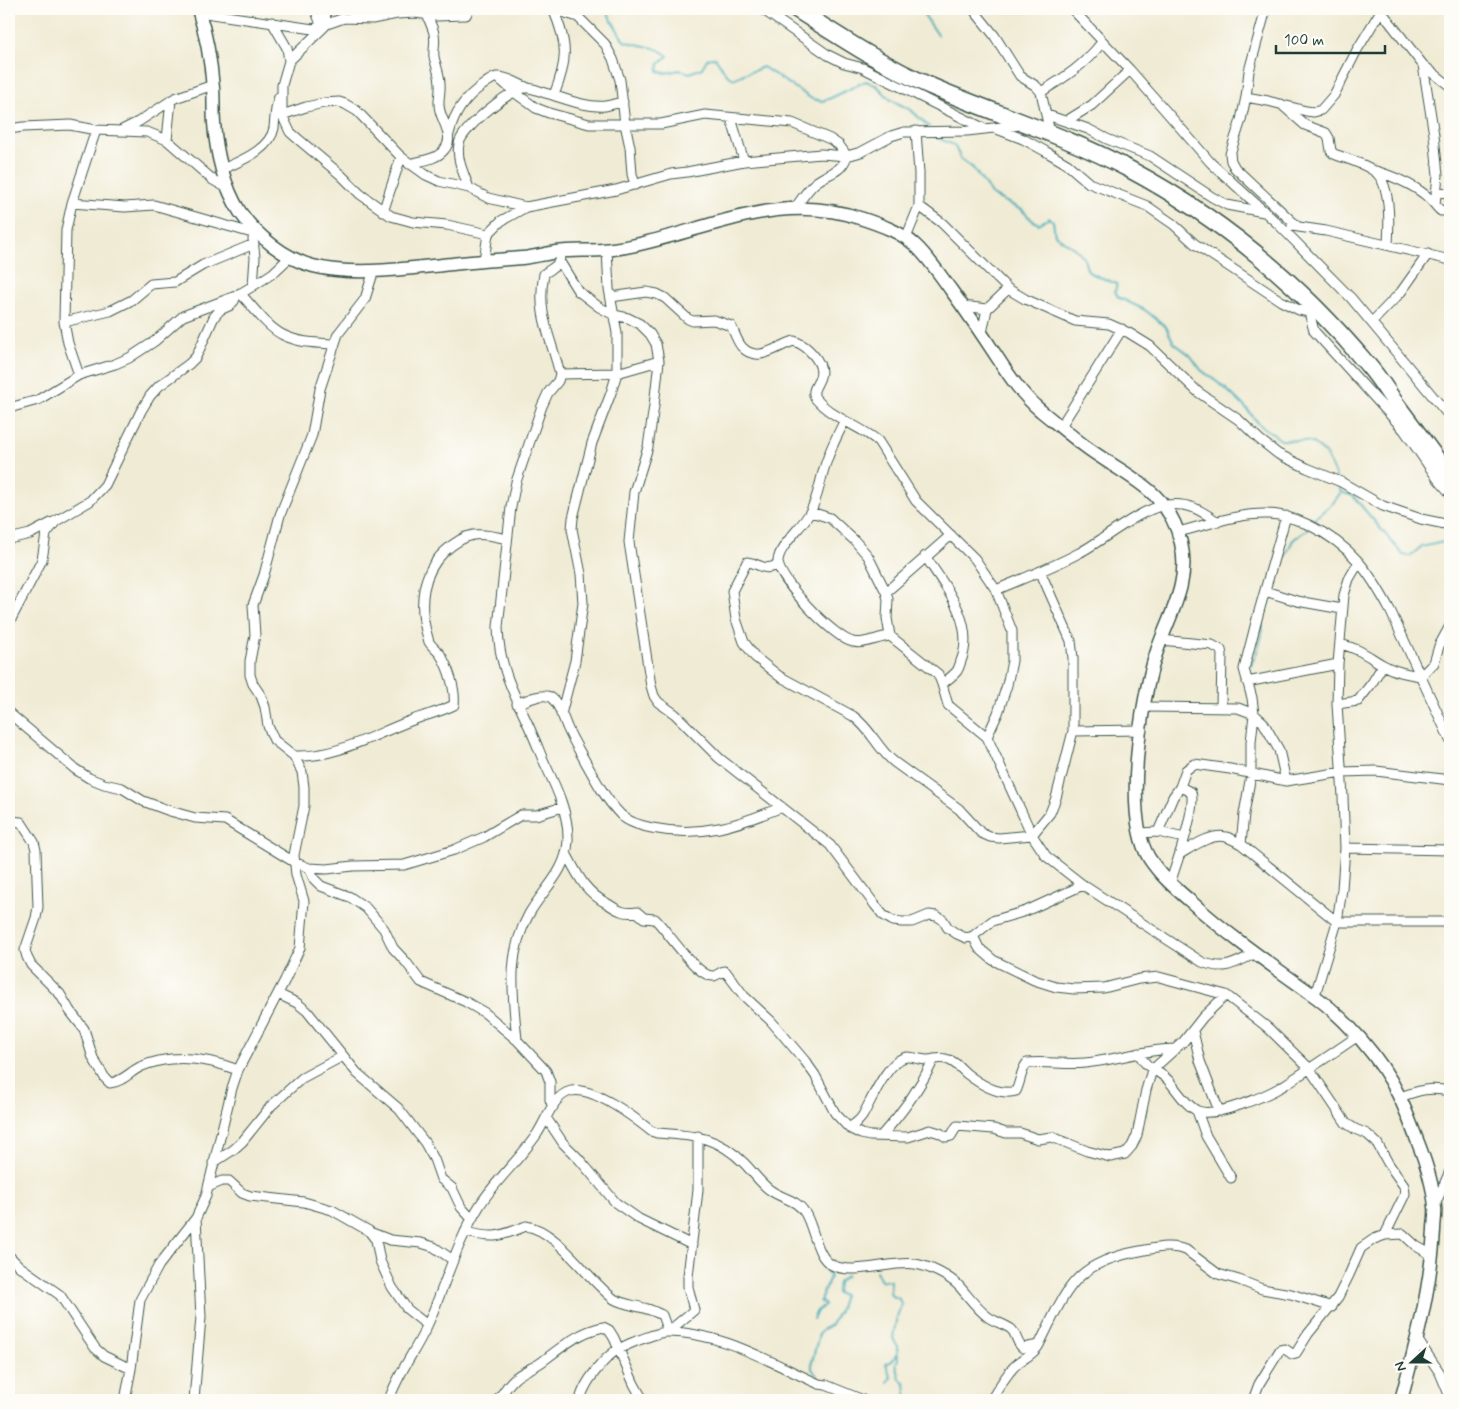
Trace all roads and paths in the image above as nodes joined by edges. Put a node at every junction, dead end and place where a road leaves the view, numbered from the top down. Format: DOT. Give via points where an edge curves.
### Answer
graph roads {
  1 [pos="315,9"];
  2 [pos="326,9"];
  3 [pos="469,9"];
  4 [pos="553,9"];
  5 [pos="762,9"];
  6 [pos="796,9"];
  7 [pos="973,9"];
  8 [pos="1072,9"];
  9 [pos="1266,9"];
  10 [pos="198,10"];
  11 [pos="1382,10"];
  12 [pos="426,11"];
  13 [pos="272,22"];
  14 [pos="324,26"];
  15 [pos="1102,42"];
  16 [pos="289,61"];
  17 [pos="1423,65"];
  18 [pos="1130,70"];
  19 [pos="497,77"];
  20 [pos="213,85"];
  21 [pos="282,85"];
  22 [pos="1450,86"];
  23 [pos="526,87"];
  24 [pos="514,92"];
  25 [pos="1041,92"];
  26 [pos="554,95"];
  27 [pos="1246,97"];
  28 [pos="170,100"];
  29 [pos="623,102"];
  30 [pos="1281,104"];
  31 [pos="282,115"];
  32 [pos="1047,115"];
  33 [pos="732,118"];
  34 [pos="1068,120"];
  35 [pos="626,124"];
  36 [pos="1026,125"];
  37 [pos="9,129"];
  38 [pos="989,129"];
  39 [pos="96,130"];
  40 [pos="916,131"];
  41 [pos="118,132"];
  42 [pos="1050,133"];
  43 [pos="449,135"];
  44 [pos="168,140"];
  45 [pos="847,156"];
  46 [pos="401,157"];
  47 [pos="744,161"];
  48 [pos="409,164"];
  49 [pos="223,169"];
  50 [pos="1376,171"];
  51 [pos="636,185"];
  52 [pos="469,188"];
  53 [pos="229,189"];
  54 [pos="1436,192"];
  55 [pos="1450,193"];
  56 [pos="72,203"];
  57 [pos="1435,205"];
  58 [pos="919,206"];
  59 [pos="526,207"];
  60 [pos="795,208"];
  61 [pos="1450,210"];
  62 [pos="383,212"];
  63 [pos="1264,212"];
  64 [pos="1278,224"];
  65 [pos="1296,226"];
  66 [pos="252,228"];
  67 [pos="488,234"];
  68 [pos="906,238"];
  69 [pos="254,244"];
  70 [pos="1388,245"];
  71 [pos="607,250"];
  72 [pos="1428,254"];
  73 [pos="290,257"];
  74 [pos="560,257"];
  75 [pos="484,260"];
  76 [pos="1450,260"];
  77 [pos="374,270"];
  78 [pos="253,286"];
  79 [pos="1008,289"];
  80 [pos="238,294"];
  81 [pos="611,297"];
  82 [pos="963,306"];
  83 [pos="987,309"];
  84 [pos="1315,313"];
  85 [pos="614,315"];
  86 [pos="64,322"];
  87 [pos="1372,322"];
  88 [pos="1122,329"];
  89 [pos="982,333"];
  90 [pos="334,344"];
  91 [pos="659,361"];
  92 [pos="617,373"];
  93 [pos="560,374"];
  94 [pos="79,375"];
  95 [pos="9,408"];
  96 [pos="1450,417"];
  97 [pos="844,422"];
  98 [pos="1061,426"];
  99 [pos="1450,476"];
  100 [pos="1450,493"];
  101 [pos="1164,505"];
  102 [pos="811,512"];
  103 [pos="1286,516"];
  104 [pos="56,521"];
  105 [pos="1218,522"];
  106 [pos="1450,525"];
  107 [pos="1178,532"];
  108 [pos="951,535"];
  109 [pos="9,539"];
  110 [pos="507,539"];
  111 [pos="925,556"];
  112 [pos="1360,562"];
  113 [pos="778,565"];
  114 [pos="1040,572"];
  115 [pos="996,590"];
  116 [pos="1265,590"];
  117 [pos="886,592"];
  118 [pos="1342,609"];
  119 [pos="9,623"];
  120 [pos="1450,626"];
  121 [pos="890,636"];
  122 [pos="1161,640"];
  123 [pos="1340,644"];
  124 [pos="1338,664"];
  125 [pos="1382,665"];
  126 [pos="1421,676"];
  127 [pos="1246,682"];
  128 [pos="942,684"];
  129 [pos="517,704"];
  130 [pos="1337,704"];
  131 [pos="1144,707"];
  132 [pos="1221,707"];
  133 [pos="9,713"];
  134 [pos="561,714"];
  135 [pos="1254,714"];
  136 [pos="1142,730"];
  137 [pos="1073,731"];
  138 [pos="987,737"];
  139 [pos="1450,740"];
  140 [pos="294,756"];
  141 [pos="1342,772"];
  142 [pos="1251,774"];
  143 [pos="1286,780"];
  144 [pos="1450,780"];
  145 [pos="1180,787"];
  146 [pos="782,807"];
  147 [pos="563,808"];
  148 [pos="9,821"];
  149 [pos="1158,832"];
  150 [pos="1138,833"];
  151 [pos="1032,836"];
  152 [pos="1184,838"];
  153 [pos="1241,844"];
  154 [pos="1344,848"];
  155 [pos="1450,850"];
  156 [pos="566,854"];
  157 [pos="1180,854"];
  158 [pos="294,862"];
  159 [pos="309,868"];
  160 [pos="1170,883"];
  161 [pos="1083,885"];
  162 [pos="1337,922"];
  163 [pos="1450,922"];
  164 [pos="973,936"];
  165 [pos="1254,954"];
  166 [pos="278,994"];
  167 [pos="1226,995"];
  168 [pos="1315,995"];
  169 [pos="1193,1032"];
  170 [pos="1358,1036"];
  171 [pos="517,1040"];
  172 [pos="1176,1049"];
  173 [pos="1138,1053"];
  174 [pos="343,1056"];
  175 [pos="934,1059"];
  176 [pos="1309,1068"];
  177 [pos="238,1070"];
  178 [pos="1152,1070"];
  179 [pos="1450,1091"];
  180 [pos="1400,1097"];
  181 [pos="553,1107"];
  182 [pos="1198,1111"];
  183 [pos="1219,1111"];
  184 [pos="547,1119"];
  185 [pos="850,1128"];
  186 [pos="698,1136"];
  187 [pos="881,1136"];
  188 [pos="213,1163"];
  189 [pos="1450,1171"];
  190 [pos="1231,1178"];
  191 [pos="208,1187"];
  192 [pos="1435,1206"];
  193 [pos="196,1218"];
  194 [pos="472,1219"];
  195 [pos="369,1231"];
  196 [pos="465,1232"];
  197 [pos="1385,1235"];
  198 [pos="692,1245"];
  199 [pos="1432,1254"];
  200 [pos="9,1256"];
  201 [pos="453,1260"];
  202 [pos="1332,1307"];
  203 [pos="427,1326"];
  204 [pos="668,1332"];
  205 [pos="1417,1339"];
  206 [pos="1039,1345"];
  207 [pos="618,1348"];
  208 [pos="131,1369"];
  209 [pos="1450,1397"];
  210 [pos="125,1400"];
  211 [pos="194,1400"];
  212 [pos="389,1400"];
  213 [pos="497,1400"];
  214 [pos="580,1400"];
  215 [pos="643,1400"];
  216 [pos="863,1400"];
  217 [pos="991,1400"];
  218 [pos="1253,1400"];
  219 [pos="1401,1400"];
  1 -- 14 [label="street"];
  2 -- 14 [label="street"];
  3 -- 12 [label="street" via="466,15 438,16"];
  4 -- 26 [label="street" via="565,55"];
  4 -- 29 [label="street" via="578,17 605,44 620,80"];
  5 -- 38 [label="street" via="828,55 863,68"];
  6 -- 36 [label="highway" via="898,70"];
  7 -- 25 [label="street" via="1020,76"];
  8 -- 15 [label="street"];
  9 -- 27 [label="street" via="1249,71"];
  10 -- 13 [label="street"];
  10 -- 20 [label="street"];
  11 -- 17 [label="street"];
  11 -- 30 [label="street" via="1327,105 1314,112"];
  12 -- 14 [label="street" via="372,19 344,18"];
  12 -- 43 [label="street" via="434,31 441,87 439,104"];
  13 -- 14 [label="street" via="313,30"];
  13 -- 16 [label="street" via="287,48"];
  14 -- 16 [label="street"];
  15 -- 18 [label="street"];
  15 -- 25 [label="street" via="1080,66"];
  16 -- 21 [label="street"];
  17 -- 22 [label="street"];
  17 -- 54 [label="street" via="1434,135 1438,175"];
  18 -- 34 [label="street" via="1092,105"];
  18 -- 63 [label="street" via="1211,163"];
  19 -- 23 [label="street"];
  19 -- 24 [label="street"];
  19 -- 43 [label="street" via="461,105"];
  20 -- 28 [label="street"];
  20 -- 49 [label="street" via="214,124"];
  21 -- 31 [label="street"];
  21 -- 49 [label="street" via="274,110 271,138 242,160"];
  23 -- 24 [label="street"];
  23 -- 26 [label="street"];
  24 -- 35 [label="street" via="536,108 560,116 589,124"];
  24 -- 52 [label="street" via="462,134 458,154"];
  25 -- 32 [label="street"];
  26 -- 29 [label="street" via="596,106"];
  27 -- 30 [label="street"];
  27 -- 65 [label="street" via="1230,154 1231,161"];
  28 -- 41 [label="street"];
  28 -- 44 [label="street"];
  29 -- 35 [label="street"];
  30 -- 50 [label="street" via="1305,125 1326,133 1334,154"];
  31 -- 46 [label="street" via="324,103 345,104 357,111"];
  31 -- 62 [label="street" via="290,132"];
  32 -- 34 [label="street"];
  32 -- 42 [label="street"];
  33 -- 35 [label="street" via="705,115 661,124"];
  33 -- 45 [label="street" via="792,123 830,139"];
  33 -- 47 [label="street"];
  34 -- 63 [label="street" via="1150,156 1227,205"];
  35 -- 51 [label="street"];
  36 -- 38 [label="street"];
  36 -- 42 [label="highway"];
  37 -- 39 [label="street" via="70,125"];
  38 -- 40 [label="street"];
  38 -- 84 [label="street" via="1023,139 1067,164 1089,183 1147,206 1195,244 1281,301 1298,310"];
  39 -- 41 [label="street"];
  39 -- 56 [label="street"];
  40 -- 45 [label="street" via="891,136"];
  40 -- 58 [label="street"];
  41 -- 44 [label="street" via="147,132"];
  42 -- 84 [label="highway" via="1129,169 1188,204 1283,275"];
  43 -- 48 [label="street" via="449,143 438,156"];
  44 -- 53 [label="street" via="213,180"];
  45 -- 47 [label="street" via="821,154"];
  45 -- 60 [label="street" via="841,168 815,182"];
  46 -- 48 [label="street"];
  46 -- 62 [label="street"];
  47 -- 51 [label="street" via="671,174"];
  48 -- 52 [label="street" via="439,182"];
  49 -- 53 [label="street"];
  50 -- 57 [label="street" via="1406,183"];
  50 -- 70 [label="street" via="1386,195"];
  51 -- 59 [label="street"];
  52 -- 59 [label="street" via="488,198"];
  53 -- 66 [label="street"];
  54 -- 55 [label="street"];
  54 -- 57 [label="street"];
  56 -- 66 [label="street" via="125,207 154,205"];
  56 -- 86 [label="street" via="66,230"];
  57 -- 61 [label="street" via="1441,211"];
  58 -- 68 [label="street"];
  58 -- 79 [label="street" via="942,223"];
  59 -- 67 [label="street" via="501,221"];
  60 -- 68 [label="street" via="853,215"];
  60 -- 71 [label="street" via="763,211 646,243"];
  62 -- 67 [label="street" via="399,219"];
  63 -- 64 [label="street"];
  64 -- 65 [label="street"];
  64 -- 87 [label="street"];
  65 -- 70 [label="street"];
  66 -- 69 [label="street"];
  66 -- 73 [label="street"];
  67 -- 75 [label="street"];
  68 -- 82 [label="street" via="938,272"];
  69 -- 78 [label="street"];
  69 -- 86 [label="street" via="203,265 175,282 151,284 116,308"];
  70 -- 72 [label="street"];
  71 -- 74 [label="street"];
  71 -- 81 [label="street"];
  72 -- 76 [label="street"];
  72 -- 87 [label="street" via="1401,292"];
  73 -- 77 [label="street" via="313,266 349,271"];
  73 -- 78 [label="street"];
  74 -- 75 [label="street"];
  74 -- 85 [label="street" via="578,291"];
  74 -- 93 [label="street" via="544,274 541,296 544,322"];
  75 -- 77 [label="street"];
  77 -- 90 [label="street" via="365,300 342,327"];
  78 -- 80 [label="street"];
  79 -- 83 [label="street"];
  79 -- 88 [label="street" via="1075,322 1110,324"];
  80 -- 90 [label="street" via="282,334 305,341"];
  80 -- 94 [label="street" via="183,316 155,341 129,358"];
  80 -- 104 [label="street" via="214,317 196,356 150,396 105,485 90,501"];
  81 -- 85 [label="street"];
  81 -- 97 [label="street" via="646,292 657,294 688,319 714,320 730,326 743,348 750,353 766,354 794,341 799,343 815,356 820,368 815,398"];
  82 -- 83 [label="street"];
  82 -- 89 [label="street"];
  83 -- 89 [label="street"];
  84 -- 99 [label="highway" via="1368,365"];
  84 -- 100 [label="street" via="1314,331 1404,430"];
  85 -- 91 [label="street" via="640,324 650,334 656,344"];
  85 -- 92 [label="street"];
  86 -- 94 [label="street"];
  87 -- 96 [label="street"];
  88 -- 98 [label="street"];
  88 -- 106 [label="street" via="1150,346 1198,392 1239,420 1278,454 1341,482 1383,506"];
  89 -- 98 [label="street" via="1017,388"];
  90 -- 140 [label="street" via="320,389 312,435 280,515 253,605 255,635 250,675 265,707 274,740"];
  91 -- 92 [label="street"];
  91 -- 146 [label="street" via="648,447 634,492 629,530 650,686 658,702 675,714 719,758"];
  92 -- 93 [label="street"];
  92 -- 134 [label="street" via="592,443 573,518 582,603 575,661"];
  93 -- 110 [label="street" via="558,382 548,393 516,482"];
  94 -- 95 [label="street" via="38,400"];
  97 -- 102 [label="street" via="827,459"];
  97 -- 108 [label="street" via="878,441 916,501"];
  98 -- 101 [label="street" via="1147,487"];
  101 -- 105 [label="street" via="1188,505"];
  101 -- 107 [label="street"];
  101 -- 114 [label="street"];
  102 -- 113 [label="street" via="782,549"];
  102 -- 117 [label="street" via="830,518 855,541 868,556"];
  103 -- 105 [label="street" via="1245,516"];
  103 -- 112 [label="street" via="1338,541"];
  103 -- 116 [label="street"];
  104 -- 109 [label="street" via="30,534"];
  104 -- 119 [label="street" via="46,534 40,566"];
  105 -- 107 [label="street"];
  107 -- 122 [label="street" via="1184,562 1182,575 1177,604"];
  108 -- 111 [label="street"];
  108 -- 115 [label="street" via="975,559"];
  110 -- 129 [label="street" via="499,645"];
  110 -- 140 [label="street" via="487,534 464,537 443,553 426,579 423,593 425,625 429,642 445,662 454,705 342,749 306,757"];
  111 -- 117 [label="street"];
  111 -- 128 [label="street" via="951,594 965,635 965,652 958,670"];
  112 -- 118 [label="street" via="1349,579"];
  112 -- 126 [label="street" via="1387,606"];
  113 -- 121 [label="street" via="800,598 832,631 852,642 862,643"];
  113 -- 151 [label="street" via="765,568 747,562 732,591 740,632 755,657 779,676 864,723 884,754 959,809 981,833 999,838"];
  114 -- 115 [label="street"];
  114 -- 137 [label="street" via="1071,641 1074,658"];
  115 -- 138 [label="street" via="1012,631 1012,661 1001,704"];
  116 -- 118 [label="street" via="1298,601"];
  116 -- 127 [label="street" via="1246,658"];
  117 -- 121 [label="street"];
  118 -- 123 [label="street"];
  120 -- 126 [label="street" via="1434,663"];
  121 -- 128 [label="street" via="929,665"];
  122 -- 131 [label="street" via="1149,676"];
  122 -- 132 [label="street" via="1212,645 1220,650"];
  123 -- 124 [label="street"];
  123 -- 125 [label="street" via="1361,650"];
  124 -- 127 [label="street"];
  124 -- 130 [label="street"];
  125 -- 126 [label="street"];
  125 -- 130 [label="street" via="1358,701"];
  126 -- 139 [label="street"];
  127 -- 135 [label="street"];
  128 -- 138 [label="street" via="948,705"];
  129 -- 134 [label="street" via="546,696 555,702"];
  129 -- 147 [label="street" via="534,736"];
  130 -- 141 [label="street"];
  131 -- 132 [label="street"];
  131 -- 136 [label="street"];
  132 -- 135 [label="street" via="1238,708"];
  133 -- 158 [label="street" via="89,778 122,788 170,812 225,820"];
  134 -- 146 [label="street" via="606,795 622,816 633,822 663,830 710,830 735,825"];
  135 -- 142 [label="street"];
  135 -- 143 [label="street" via="1263,722 1279,750"];
  136 -- 137 [label="street"];
  136 -- 150 [label="street" via="1136,808"];
  137 -- 151 [label="street" via="1056,798 1050,813"];
  138 -- 151 [label="street"];
  140 -- 158 [label="street" via="302,772 304,787"];
  141 -- 143 [label="street"];
  141 -- 144 [label="street" via="1376,771"];
  141 -- 154 [label="street"];
  142 -- 143 [label="street"];
  142 -- 145 [label="street" via="1194,764 1186,770"];
  142 -- 153 [label="street"];
  145 -- 149 [label="street"];
  145 -- 152 [label="street" via="1191,792 1192,796"];
  146 -- 164 [label="street" via="830,845 883,915 902,922 936,916 956,934 966,938"];
  147 -- 156 [label="street" via="567,826"];
  147 -- 159 [label="street" via="521,815 454,850 404,865"];
  148 -- 177 [label="street" via="21,822 36,845 38,907 25,950 27,957 60,994 84,1029 92,1058 105,1078 110,1083 115,1082 152,1063 182,1058 213,1062"];
  149 -- 150 [label="street"];
  149 -- 152 [label="street"];
  150 -- 160 [label="street" via="1150,860"];
  151 -- 161 [label="street" via="1046,856"];
  152 -- 157 [label="street"];
  153 -- 157 [label="street" via="1226,836 1215,837"];
  153 -- 162 [label="street"];
  154 -- 155 [label="street"];
  154 -- 162 [label="street"];
  156 -- 171 [label="street" via="554,882 529,914 516,949 512,988"];
  156 -- 185 [label="street" via="581,882 596,898 620,912 637,912 644,918 655,920 681,951 709,975 726,972 744,996 805,1060 834,1113"];
  157 -- 160 [label="street"];
  158 -- 159 [label="street"];
  158 -- 166 [label="street" via="304,901 300,948"];
  159 -- 171 [label="street" via="321,886 350,897 366,908 389,935 392,948 421,982 485,1013"];
  160 -- 165 [label="street"];
  161 -- 164 [label="street" via="1026,911 992,921"];
  161 -- 165 [label="street" via="1202,962 1215,967 1229,966"];
  162 -- 163 [label="street"];
  162 -- 168 [label="street"];
  164 -- 167 [label="street" via="993,960 1056,987 1104,988 1159,977"];
  165 -- 168 [label="street"];
  166 -- 174 [label="street" via="297,1002 307,1011"];
  166 -- 177 [label="street"];
  167 -- 169 [label="street" via="1202,1017"];
  167 -- 176 [label="street" via="1268,1027"];
  168 -- 170 [label="street"];
  169 -- 172 [label="street"];
  169 -- 183 [label="street"];
  170 -- 176 [label="street"];
  170 -- 180 [label="street"];
  171 -- 181 [label="street" via="546,1071"];
  172 -- 173 [label="street"];
  172 -- 178 [label="street"];
  173 -- 175 [label="street" via="1086,1063 1027,1063 1016,1091 1009,1093 979,1082 958,1064"];
  173 -- 178 [label="street"];
  174 -- 188 [label="street" via="302,1078 271,1106 242,1142"];
  174 -- 194 [label="street" via="357,1073 399,1109 434,1160 441,1179 452,1188 461,1207"];
  175 -- 185 [label="street" via="909,1056 894,1063 863,1115"];
  175 -- 187 [label="street" via="912,1098"];
  176 -- 183 [label="street" via="1280,1087"];
  176 -- 197 [label="street" via="1346,1123 1377,1143 1404,1186 1405,1194"];
  177 -- 188 [label="street"];
  178 -- 182 [label="street" via="1164,1076"];
  178 -- 187 [label="street" via="1137,1135 1128,1150 1118,1157 1101,1156 1052,1136 1038,1139 976,1126 957,1126 946,1137 934,1130 908,1137"];
  179 -- 180 [label="street" via="1434,1088"];
  180 -- 192 [label="street" via="1425,1161"];
  181 -- 184 [label="street"];
  181 -- 186 [label="street" via="557,1100 577,1090 619,1108 651,1131"];
  182 -- 183 [label="street"];
  182 -- 190 [label="street" via="1206,1136"];
  184 -- 194 [label="street"];
  184 -- 198 [label="street" via="563,1143 616,1203 639,1219"];
  185 -- 187 [label="street" via="861,1134"];
  186 -- 198 [label="street" via="698,1190"];
  186 -- 206 [label="street" via="728,1149 767,1188 795,1202 808,1218 827,1262 843,1268 907,1263 923,1266 957,1284 987,1316 1011,1329 1023,1348"];
  188 -- 191 [label="street"];
  189 -- 192 [label="street"];
  191 -- 193 [label="street"];
  191 -- 195 [label="street" via="229,1181 250,1196 332,1210"];
  192 -- 199 [label="street"];
  193 -- 208 [label="street" via="159,1265 140,1300"];
  193 -- 211 [label="street" via="201,1317"];
  194 -- 196 [label="street"];
  195 -- 201 [label="street" via="390,1240 434,1247"];
  195 -- 203 [label="street" via="376,1240 380,1261 392,1287 407,1309"];
  196 -- 201 [label="street"];
  196 -- 204 [label="street" via="499,1236 526,1226 543,1231 615,1299 662,1315"];
  197 -- 199 [label="street" via="1402,1234"];
  197 -- 202 [label="street" via="1360,1248 1350,1276"];
  198 -- 204 [label="street" via="688,1287 694,1310"];
  199 -- 205 [label="street"];
  200 -- 208 [label="street" via="60,1295 95,1348"];
  201 -- 203 [label="street"];
  202 -- 206 [label="street" via="1218,1274 1180,1248 1159,1247 1108,1258 1078,1276"];
  202 -- 218 [label="street" via="1296,1353 1280,1350"];
  203 -- 212 [label="street" via="401,1371"];
  204 -- 207 [label="street"];
  204 -- 216 [label="street" via="698,1334 729,1344"];
  205 -- 209 [label="street" via="1440,1373"];
  205 -- 219 [label="street"];
  206 -- 217 [label="street" via="1009,1373"];
  207 -- 213 [label="street" via="609,1330 603,1327 582,1334 516,1378"];
  207 -- 214 [label="street" via="600,1365 582,1391"];
  207 -- 215 [label="street"];
  208 -- 210 [label="street"];
}
